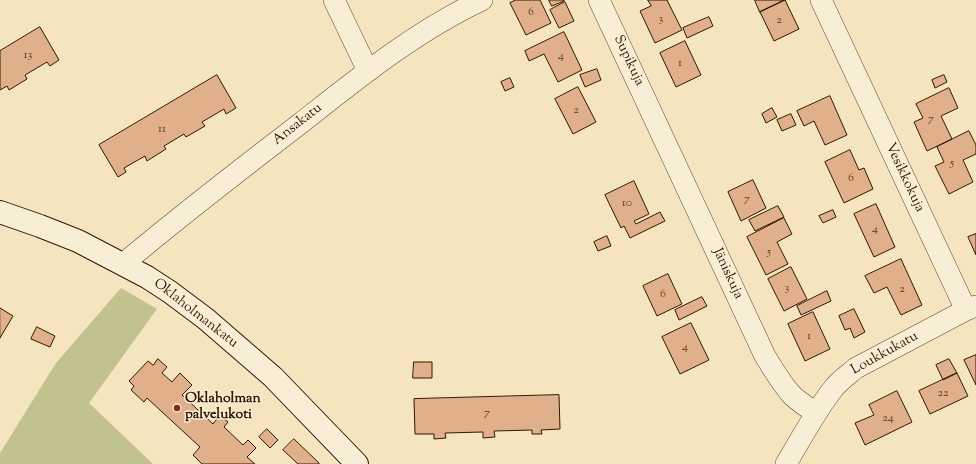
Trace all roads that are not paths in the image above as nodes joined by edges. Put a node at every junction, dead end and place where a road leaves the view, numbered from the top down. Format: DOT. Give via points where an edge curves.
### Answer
graph roads {
  1 [pos="334,0"];
  2 [pos="482,0"];
  3 [pos="599,0"];
  4 [pos="821,0"];
  5 [pos="368,71"];
  6 [pos="657,122"];
  7 [pos="0,212"];
  8 [pos="123,264"];
  9 [pos="971,308"];
  10 [pos="816,413"];
  11 [pos="357,464"];
  12 [pos="786,464"];
  1 -- 5 [label="street"];
  2 -- 5 [label="street, Ansakatu" via="433,26"];
  3 -- 6 [label="street, Supikuja"];
  4 -- 9 [label="street, Vesikkokuja"];
  5 -- 8 [label="street, Ansakatu"];
  6 -- 10 [label="street, Jäniskuja" via="765,356 791,394"];
  7 -- 8 [label="street, Oklaholmankatu" via="78,241"];
  8 -- 11 [label="street, Oklaholmankatu" via="170,292 206,319 273,377"];
  9 -- 10 [label="street, Loukkukatu" via="856,368 833,389"];
  10 -- 12 [label="street, Loukkukatu"];
}
